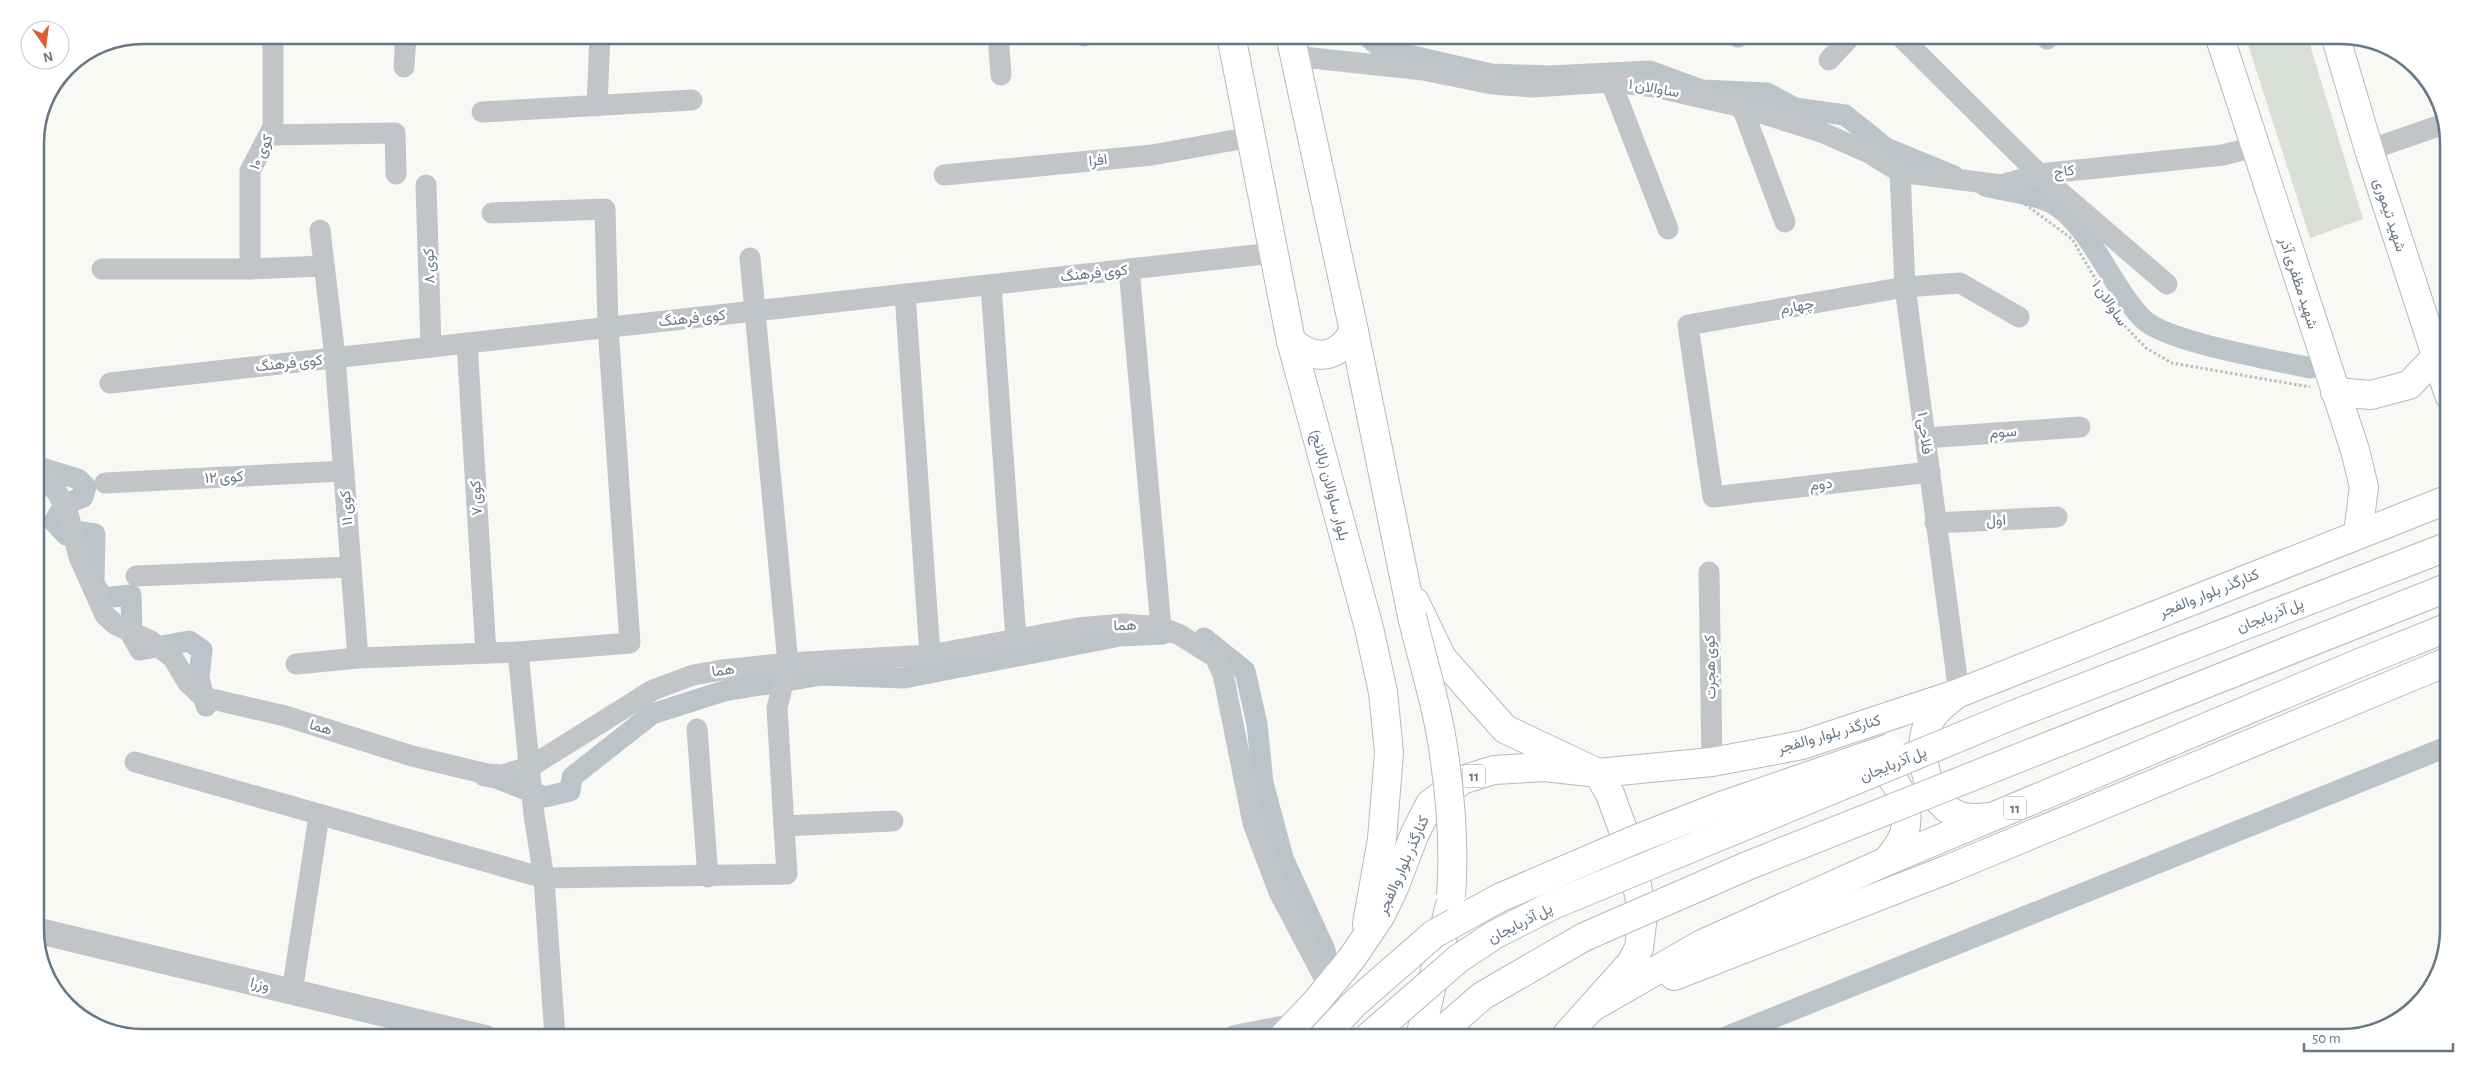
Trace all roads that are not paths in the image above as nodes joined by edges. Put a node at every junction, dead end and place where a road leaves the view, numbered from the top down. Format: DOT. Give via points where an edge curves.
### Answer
graph roads {
  1 [pos="273,44"];
  2 [pos="405,44"];
  3 [pos="600,44"];
  4 [pos="999,44"];
  5 [pos="1233,44"];
  6 [pos="1844,44"];
  7 [pos="1908,44"];
  8 [pos="2222,44"];
  9 [pos="2338,44"];
  10 [pos="1292,46"];
  11 [pos="1829,60"];
  12 [pos="404,67"];
  13 [pos="1002,75"];
  14 [pos="1611,82"];
  15 [pos="692,100"];
  16 [pos="597,106"];
  17 [pos="1742,107"];
  18 [pos="482,112"];
  19 [pos="2438,126"];
  20 [pos="269,135"];
  21 [pos="1252,137"];
  22 [pos="2254,147"];
  23 [pos="2370,150"];
  24 [pos="1900,172"];
  25 [pos="396,174"];
  26 [pos="2039,174"];
  27 [pos="944,175"];
  28 [pos="426,185"];
  29 [pos="492,214"];
  30 [pos="1785,222"];
  31 [pos="1668,229"];
  32 [pos="320,230"];
  33 [pos="1273,253"];
  34 [pos="750,258"];
  35 [pos="324,266"];
  36 [pos="102,269"];
  37 [pos="250,269"];
  38 [pos="1129,269"];
  39 [pos="2166,284"];
  40 [pos="991,285"];
  41 [pos="1905,287"];
  42 [pos="905,294"];
  43 [pos="755,311"];
  44 [pos="2019,317"];
  45 [pos="608,327"];
  46 [pos="1354,331"];
  47 [pos="1291,341"];
  48 [pos="467,343"];
  49 [pos="431,347"];
  50 [pos="2436,357"];
  51 [pos="335,358"];
  52 [pos="2440,369"];
  53 [pos="110,383"];
  54 [pos="2335,392"];
  55 [pos="2080,427"];
  56 [pos="1926,438"];
  57 [pos="344,471"];
  58 [pos="1930,472"];
  59 [pos="44,477"];
  60 [pos="105,483"];
  61 [pos="1713,496"];
  62 [pos="2440,502"];
  63 [pos="2057,516"];
  64 [pos="1935,523"];
  65 [pos="2358,534"];
  66 [pos="2440,549"];
  67 [pos="351,567"];
  68 [pos="1709,572"];
  69 [pos="136,576"];
  70 [pos="1404,577"];
  71 [pos="2440,591"];
  72 [pos="1161,627"];
  73 [pos="2440,631"];
  74 [pos="1016,639"];
  75 [pos="518,652"];
  76 [pos="486,653"];
  77 [pos="930,655"];
  78 [pos="358,658"];
  79 [pos="788,663"];
  80 [pos="296,664"];
  81 [pos="2440,665"];
  82 [pos="1958,693"];
  83 [pos="2013,715"];
  84 [pos="698,729"];
  85 [pos="1802,745"];
  86 [pos="136,762"];
  87 [pos="1712,762"];
  88 [pos="530,766"];
  89 [pos="1598,773"];
  90 [pos="319,816"];
  91 [pos="1997,816"];
  92 [pos="893,821"];
  93 [pos="784,826"];
  94 [pos="1887,861"];
  95 [pos="708,877"];
  96 [pos="544,878"];
  97 [pos="44,932"];
  98 [pos="1365,938"];
  99 [pos="1328,986"];
  100 [pos="292,992"];
  101 [pos="1591,1008"];
  102 [pos="447,1029"];
  103 [pos="555,1029"];
  104 [pos="1291,1029"];
  105 [pos="1330,1029"];
  106 [pos="1378,1029"];
  107 [pos="1422,1029"];
  108 [pos="1444,1029"];
  109 [pos="1572,1029"];
  1 -- 20 [label="street, کوی ۱۰" via="273,127"];
  2 -- 12 [label="street"];
  3 -- 16 [label="street"];
  4 -- 13 [label="street"];
  5 -- 21 [label="main road, بلوار ساوالان (بالانج)"];
  6 -- 11 [label="street"];
  7 -- 26 [label="street, کاج"];
  8 -- 22 [label="main road, شهید مظفری آذر"];
  9 -- 23 [label="main road, شهید تیموری"];
  10 -- 14 [label="street, ساوالان ۱" via="1492,84 1533,87"];
  10 -- 46 [label="main road"];
  14 -- 17 [label="street, ساوالان ۱" via="1655,87"];
  14 -- 31 [label="street"];
  15 -- 16 [label="street"];
  16 -- 18 [label="street"];
  17 -- 24 [label="street, ساوالان ۱" via="1821,132 1869,153"];
  17 -- 30 [label="street"];
  19 -- 23 [label="street"];
  20 -- 25 [label="street" via="395,133"];
  20 -- 37 [label="street, کوی ۱۰" via="250,171"];
  21 -- 27 [label="street, افرا" via="1152,155"];
  21 -- 33 [label="main road, بلوار ساوالان (بالانج)"];
  22 -- 26 [label="street, کاج" via="2223,155"];
  22 -- 54 [label="main road, شهید مظفری آذر"];
  23 -- 50 [label="main road, شهید تیموری"];
  24 -- 26 [label="street, ساوالان ۱" via="2001,185"];
  24 -- 41 [label="street, فلاحی ۱"];
  26 -- 39 [label="street"];
  28 -- 49 [label="street, کوی ۸"];
  29 -- 45 [label="street" via="605,210"];
  32 -- 35 [label="street, کوی ۱۱"];
  33 -- 38 [label="street, کوی فرهنگ"];
  33 -- 47 [label="main road, بلوار ساوالان (بالانج)"];
  34 -- 43 [label="street"];
  35 -- 37 [label="street"];
  35 -- 51 [label="street, کوی ۱۱"];
  36 -- 37 [label="street"];
  38 -- 40 [label="street, کوی فرهنگ"];
  38 -- 72 [label="street"];
  40 -- 42 [label="street, کوی فرهنگ"];
  40 -- 74 [label="street"];
  41 -- 44 [label="street, چهارم" via="1960,283"];
  41 -- 56 [label="street, فلاحی ۱"];
  41 -- 61 [label="street, چهارم" via="1688,324"];
  42 -- 43 [label="street, کوی فرهنگ"];
  42 -- 77 [label="street"];
  43 -- 45 [label="street, کوی فرهنگ"];
  43 -- 79 [label="street"];
  45 -- 48 [label="street, کوی فرهنگ"];
  45 -- 75 [label="street" via="630,643"];
  46 -- 47 [label="main road" via="1346,344 1333,353 1318,356 1303,352"];
  46 -- 70 [label="main road"];
  47 -- 98 [label="main road, بلوار ساوالان (بالانج)" via="1369,628 1383,692 1389,754 1382,839"];
  48 -- 49 [label="street, کوی فرهنگ"];
  48 -- 76 [label="street, کوی ۷"];
  49 -- 51 [label="street, کوی فرهنگ"];
  50 -- 52 [label="main road, شهید تیموری"];
  50 -- 54 [label="main road" via="2409,385 2371,395"];
  51 -- 53 [label="street, کوی فرهنگ"];
  51 -- 57 [label="street, کوی ۱۱"];
  54 -- 65 [label="main road, شهید مظفری آذر" via="2364,487"];
  55 -- 56 [label="street, سوم"];
  56 -- 58 [label="street, فلاحی ۱"];
  57 -- 60 [label="street, کوی ۱۲"];
  57 -- 67 [label="street, کوی ۱۱"];
  58 -- 61 [label="street, دوم"];
  58 -- 64 [label="street, فلاحی ۱"];
  59 -- 88 [label="street, هما" via="68,513 79,557 105,614 116,625 151,642 172,658 188,683 203,697 285,716 412,756 487,774 502,774"];
  62 -- 65 [label="main road, کنارگذر بلوار والفجر / 11"];
  63 -- 64 [label="street, اول"];
  64 -- 82 [label="street, فلاحی ۱"];
  65 -- 82 [label="main road, کنارگذر بلوار والفجر / 11"];
  66 -- 83 [label="main road, پل آذربایجان, bridge"];
  67 -- 69 [label="street"];
  67 -- 78 [label="street, کوی ۱۱"];
  68 -- 87 [label="street, کوی هجرت"];
  70 -- 89 [label="main road" via="1442,658 1505,729"];
  70 -- 107 [label="main road, bridge" via="1441,734 1453,865 1442,945"];
  71 -- 108 [label="main road, bridge" via="1747,866 1593,934 1482,996"];
  72 -- 74 [label="street, هما" via="1105,625"];
  72 -- 99 [label="street, هما" via="1215,657 1223,674 1253,823 1279,892"];
  73 -- 91 [label="main road, 11"];
  74 -- 77 [label="street, هما"];
  75 -- 76 [label="street"];
  75 -- 88 [label="street"];
  76 -- 78 [label="street"];
  77 -- 79 [label="street, هما"];
  78 -- 80 [label="street"];
  79 -- 88 [label="street, هما" via="700,673 673,680"];
  79 -- 93 [label="street" via="778,708"];
  81 -- 101 [label="main road" via="1952,868"];
  82 -- 85 [label="main road, کنارگذر بلوار والفجر / 11"];
  82 -- 91 [label="main road" via="1938,708 1929,723 1924,738 1924,771 1932,790 1950,811 1962,817"];
  83 -- 105 [label="main road, bridge" via="1873,752 1634,840 1499,898 1434,934 1355,1003"];
  83 -- 106 [label="main road, پل آذربایجان, bridge" via="1553,905 1494,935 1458,959"];
  84 -- 95 [label="street"];
  85 -- 87 [label="main road, کنارگذر بلوار والفجر / 11"];
  85 -- 94 [label="main road, 11" via="1847,753 1877,763 1895,781 1905,805 1905,832"];
  86 -- 90 [label="street"];
  87 -- 89 [label="main road, کنارگذر بلوار والفجر / 11"];
  88 -- 96 [label="street"];
  89 -- 98 [label="main road, کنارگذر بلوار والفجر / 11" via="1545,767 1494,770 1462,780 1430,804 1394,888"];
  89 -- 101 [label="main road" via="1610,794 1629,846 1643,915 1639,948 1631,963"];
  90 -- 96 [label="street"];
  90 -- 100 [label="street"];
  91 -- 94 [label="main road, 11"];
  92 -- 93 [label="street"];
  93 -- 95 [label="street" via="787,874"];
  94 -- 101 [label="main road, 11" via="1702,944"];
  95 -- 96 [label="street"];
  96 -- 103 [label="street"];
  97 -- 100 [label="street, وزرا"];
  98 -- 99 [label="main road, کنارگذر بلوار والفجر / 11"];
  99 -- 104 [label="main road, کنارگذر بلوار والفجر / 11"];
  100 -- 102 [label="street, وزرا"];
  101 -- 109 [label="main road, 11"];
}
